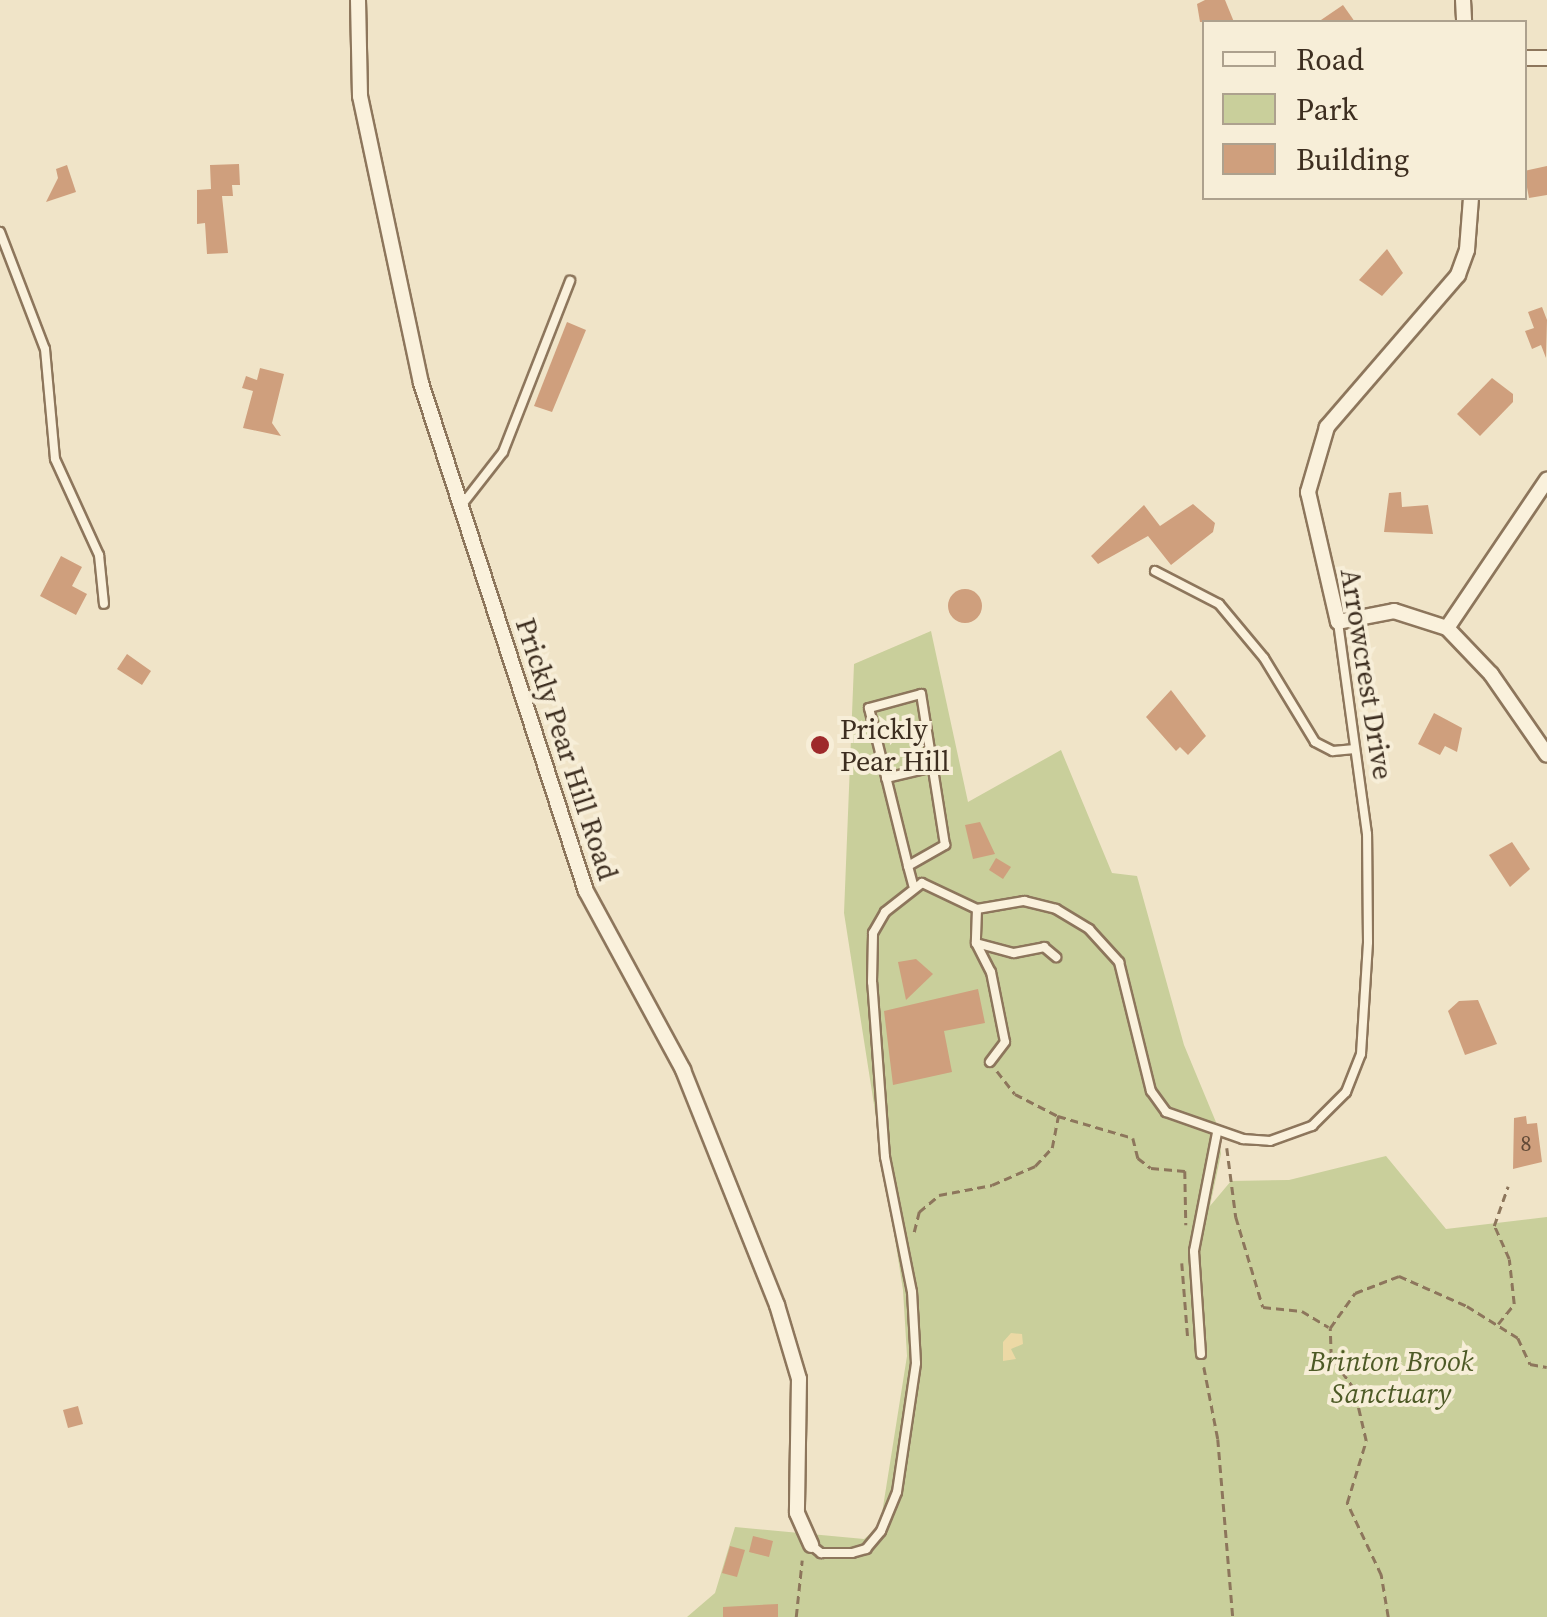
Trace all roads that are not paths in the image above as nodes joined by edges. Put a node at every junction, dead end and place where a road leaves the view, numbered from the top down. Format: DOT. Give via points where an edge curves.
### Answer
graph roads {
  1 [pos="358,0"];
  2 [pos="1471,200"];
  3 [pos="0,232"];
  4 [pos="570,281"];
  5 [pos="1546,487"];
  6 [pos="461,506"];
  7 [pos="1154,572"];
  8 [pos="104,604"];
  9 [pos="1338,622"];
  10 [pos="1448,628"];
  11 [pos="1355,749"];
  12 [pos="1547,755"];
  13 [pos="933,767"];
  14 [pos="886,778"];
  15 [pos="908,866"];
  16 [pos="913,886"];
  17 [pos="977,909"];
  18 [pos="976,943"];
  19 [pos="1056,957"];
  20 [pos="990,1062"];
  21 [pos="1221,1134"];
  22 [pos="1201,1354"];
  23 [pos="811,1545"];
  1 -- 6 [label="street, Prickly Pear Hill Road" via="360,96 386,230 421,383"];
  2 -- 9 [label="street, Arrowcrest Drive" via="1468,250 1458,275 1353,392 1316,453 1308,492"];
  3 -- 8 [label="lane" via="45,349 55,459 99,555"];
  4 -- 6 [label="lane" via="503,452"];
  5 -- 10 [label="street"];
  6 -- 23 [label="street, Prickly Pear Hill Road" via="586,891 683,1070 777,1305 798,1379 797,1513"];
  7 -- 11 [label="lane" via="1219,604 1264,658 1315,742 1333,751"];
  9 -- 10 [label="street" via="1394,611"];
  9 -- 11 [label="lane, Arrowcrest Drive"];
  10 -- 12 [label="street"];
  11 -- 21 [label="lane, Arrowcrest Drive" via="1366,834 1361,1054 1346,1092 1312,1126 1270,1141"];
  13 -- 14 [label="lane"];
  13 -- 14 [label="lane" via="921,694 869,708"];
  13 -- 15 [label="lane" via="945,845"];
  14 -- 15 [label="lane"];
  15 -- 16 [label="lane"];
  16 -- 17 [label="lane" via="947,892"];
  16 -- 23 [label="lane" via="884,912 870,956 885,1157 915,1316 904,1455 897,1492 874,1542 838,1556"];
  17 -- 18 [label="lane"];
  17 -- 21 [label="lane" via="1041,904 1104,942 1127,982 1150,1090 1166,1112"];
  18 -- 19 [label="lane" via="1014,953 1044,947"];
  18 -- 20 [label="lane" via="1000,1005 1005,1042"];
  21 -- 22 [label="lane" via="1194,1252"];
}
